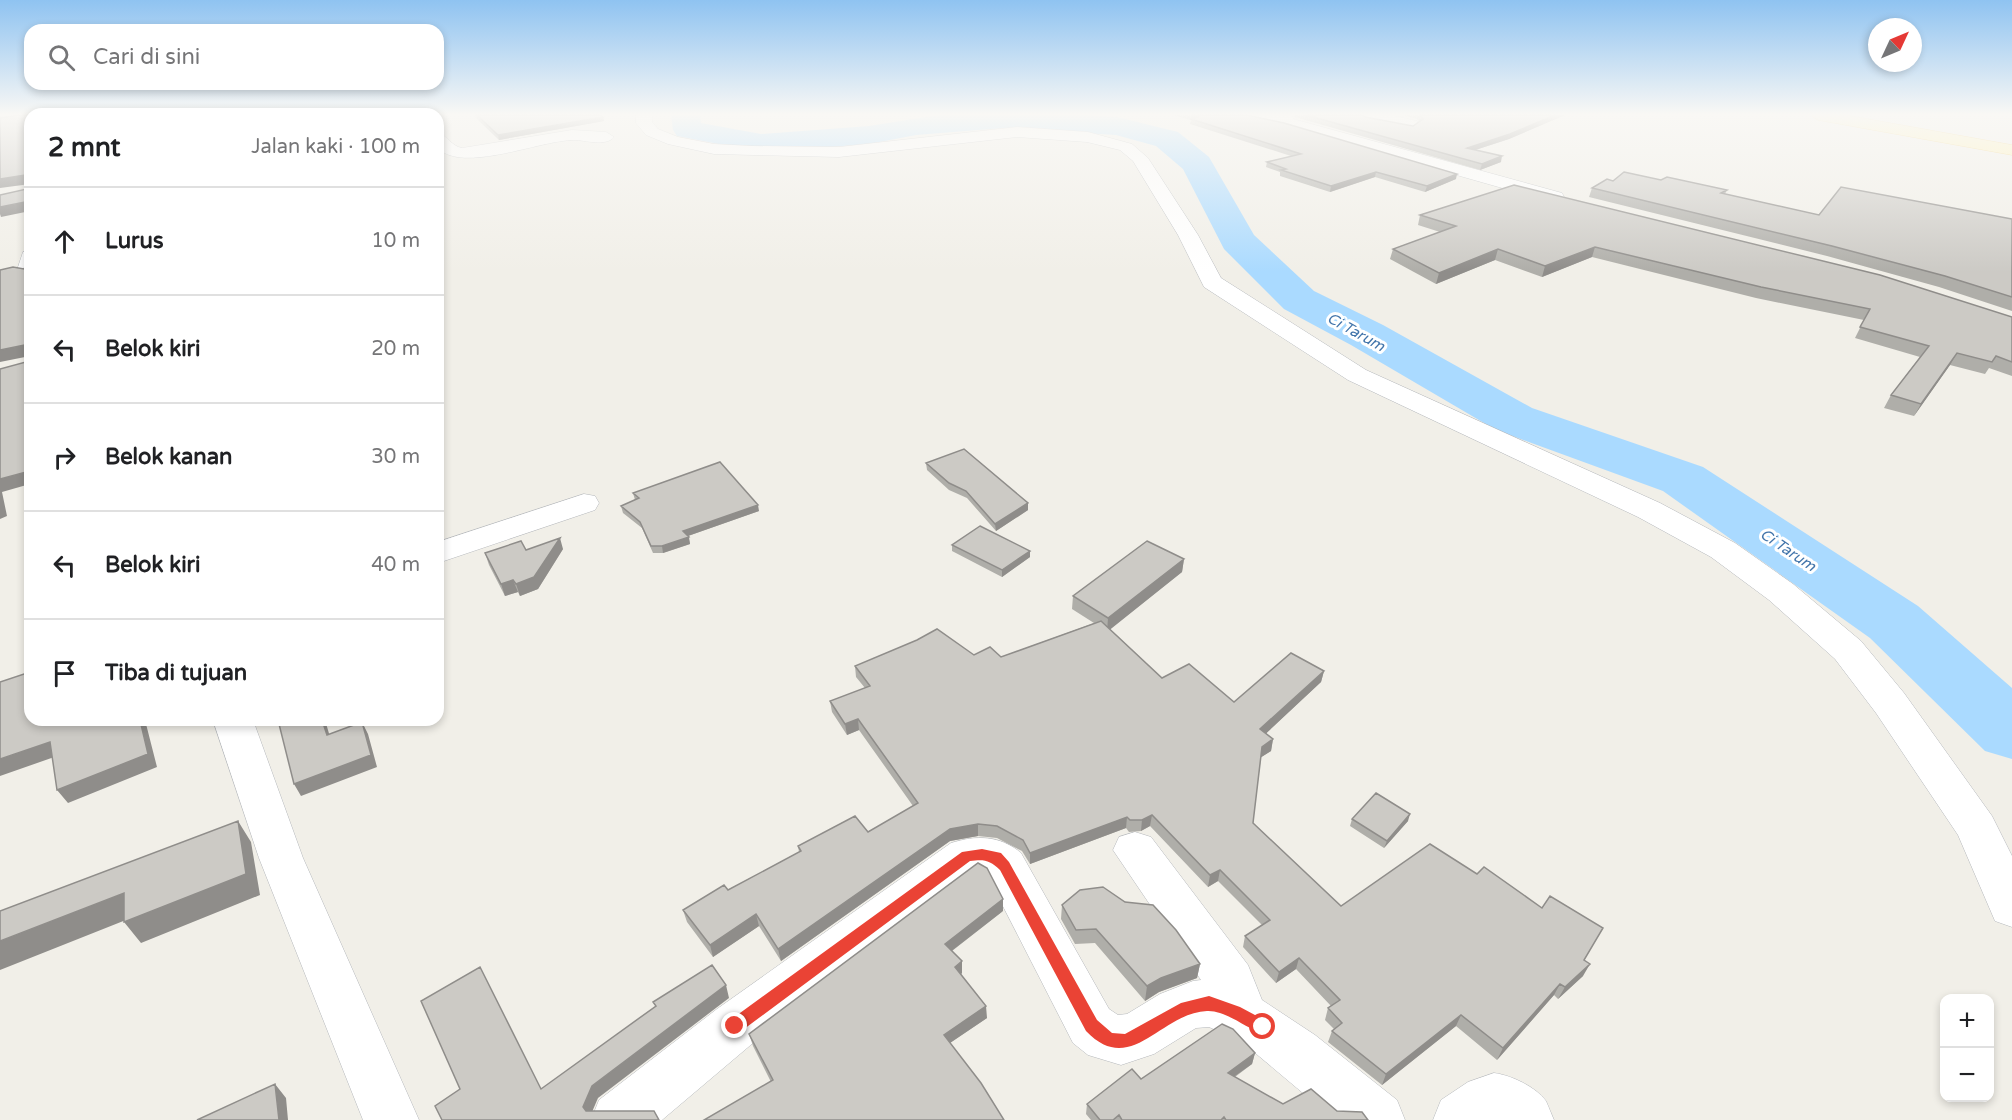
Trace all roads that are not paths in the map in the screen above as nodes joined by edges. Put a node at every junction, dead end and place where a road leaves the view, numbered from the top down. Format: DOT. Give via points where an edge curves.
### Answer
graph roads {
  1 [pos="1146,167"];
  2 [pos="1446,167"];
  3 [pos="1570,201"];
  4 [pos="584,503"];
  5 [pos="444,551"];
  6 [pos="235,726"];
  7 [pos="1135,850"];
  8 [pos="2012,907"];
  9 [pos="1235,1012"];
  10 [pos="391,1120"];
  11 [pos="619,1120"];
  12 [pos="1377,1120"];
  13 [pos="1461,1120"];
  14 [pos="1526,1120"];
  1 -- 8 [label="street" via="1212,282 1357,375 1649,510 1723,550 1798,606 1848,650 1890,703 1977,828"];
  2 -- 3 [label="street"];
  4 -- 5 [label="street"];
  6 -- 10 [label="street" via="281,858"];
  7 -- 9 [label="street" via="1230,981 1237,997"];
  9 -- 11 [label="street" via="1209,1003 1187,1008 1126,1041 1110,1040 1091,1026 1005,866 996,857 967,856 735,1026"];
  9 -- 12 [label="street" via="1263,1027"];
  13 -- 14 [label="street" via="1493,1099 1503,1101"];
}
